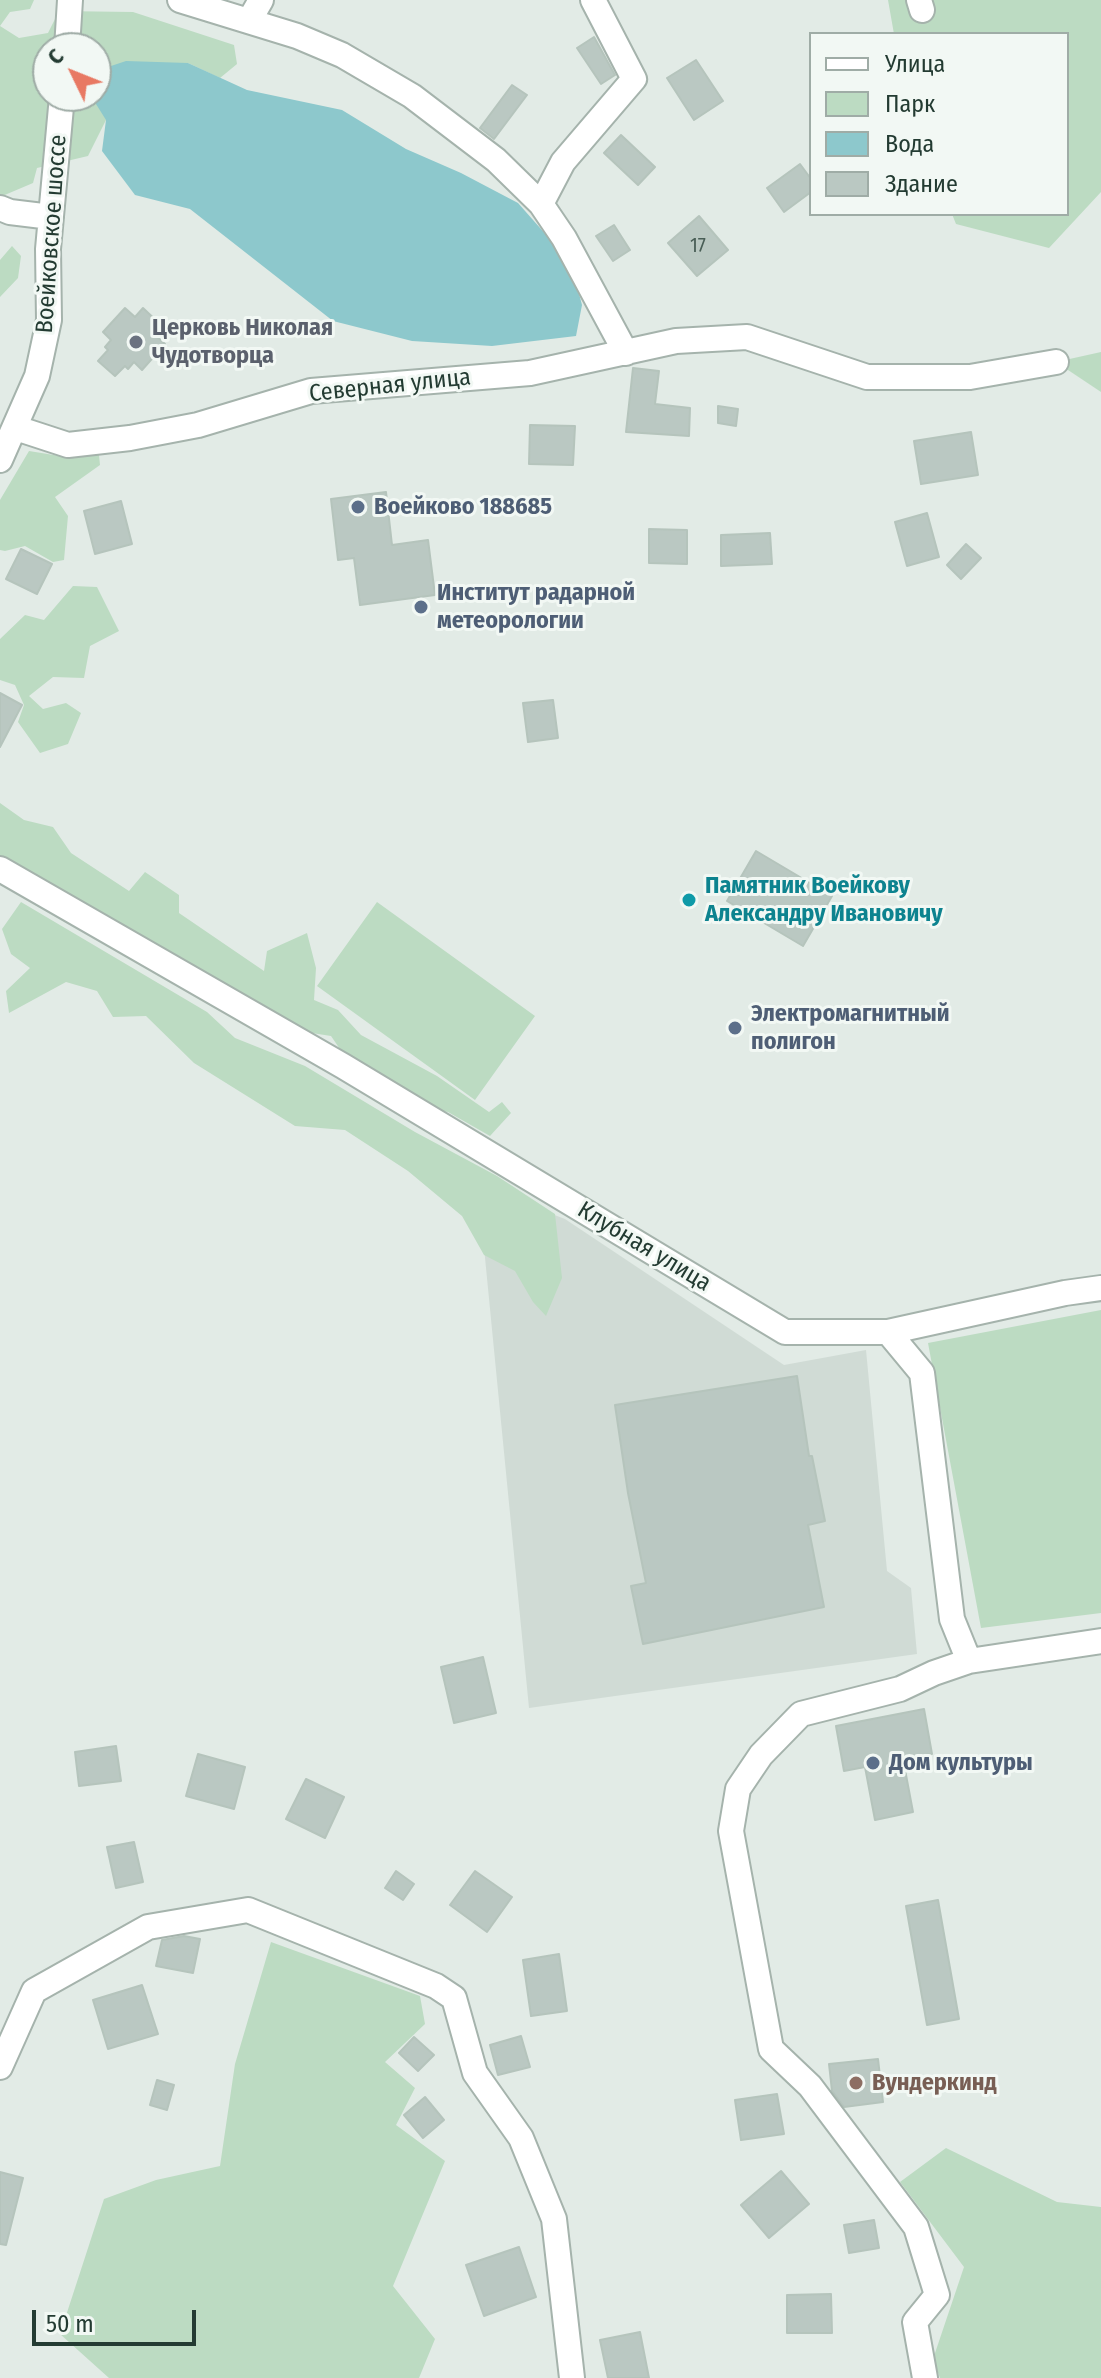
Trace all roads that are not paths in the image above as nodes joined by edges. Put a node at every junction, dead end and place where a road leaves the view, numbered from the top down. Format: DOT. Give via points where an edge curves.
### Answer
graph roads {
  1 [pos="70,0"];
  2 [pos="180,0"];
  3 [pos="593,0"];
  4 [pos="255,11"];
  5 [pos="68,32"];
  6 [pos="61,112"];
  7 [pos="541,204"];
  8 [pos="0,208"];
  9 [pos="51,217"];
  10 [pos="626,353"];
  11 [pos="1056,362"];
  12 [pos="16,428"];
  13 [pos="0,460"];
  14 [pos="0,869"];
  15 [pos="1101,1288"];
  16 [pos="888,1332"];
  17 [pos="1101,1641"];
  18 [pos="969,1661"];
  19 [pos="0,2067"];
  20 [pos="572,2378"];
  21 [pos="925,2378"];
  1 -- 5 [label="street"];
  2 -- 4 [label="street"];
  3 -- 7 [label="street" via="634,79 563,162"];
  4 -- 7 [label="street" via="412,96 496,160"];
  6 -- 9 [label="street, Воейковское шоссе"];
  7 -- 10 [label="street"];
  8 -- 9 [label="street"];
  9 -- 12 [label="street, Воейковское шоссе" via="49,320 37,376"];
  10 -- 11 [label="street, Северная улица" via="676,341 747,337 867,377 970,377"];
  10 -- 12 [label="street, Северная улица" via="530,373 326,388 198,425 130,438 68,445"];
  12 -- 13 [label="street, Воейковское шоссе"];
  14 -- 16 [label="street, Клубная улица" via="330,1058 785,1332"];
  15 -- 16 [label="street, Клубная улица"];
  16 -- 18 [label="street" via="922,1373 952,1619"];
  17 -- 18 [label="street"];
  18 -- 21 [label="street" via="900,1689 801,1714 761,1755 738,1789 731,1831 771,2049 810,2086 916,2227 937,2295 915,2322"];
  19 -- 20 [label="street" via="34,1991 148,1927 248,1910 436,1986 454,1998 475,2073 521,2138 554,2219"];
}
